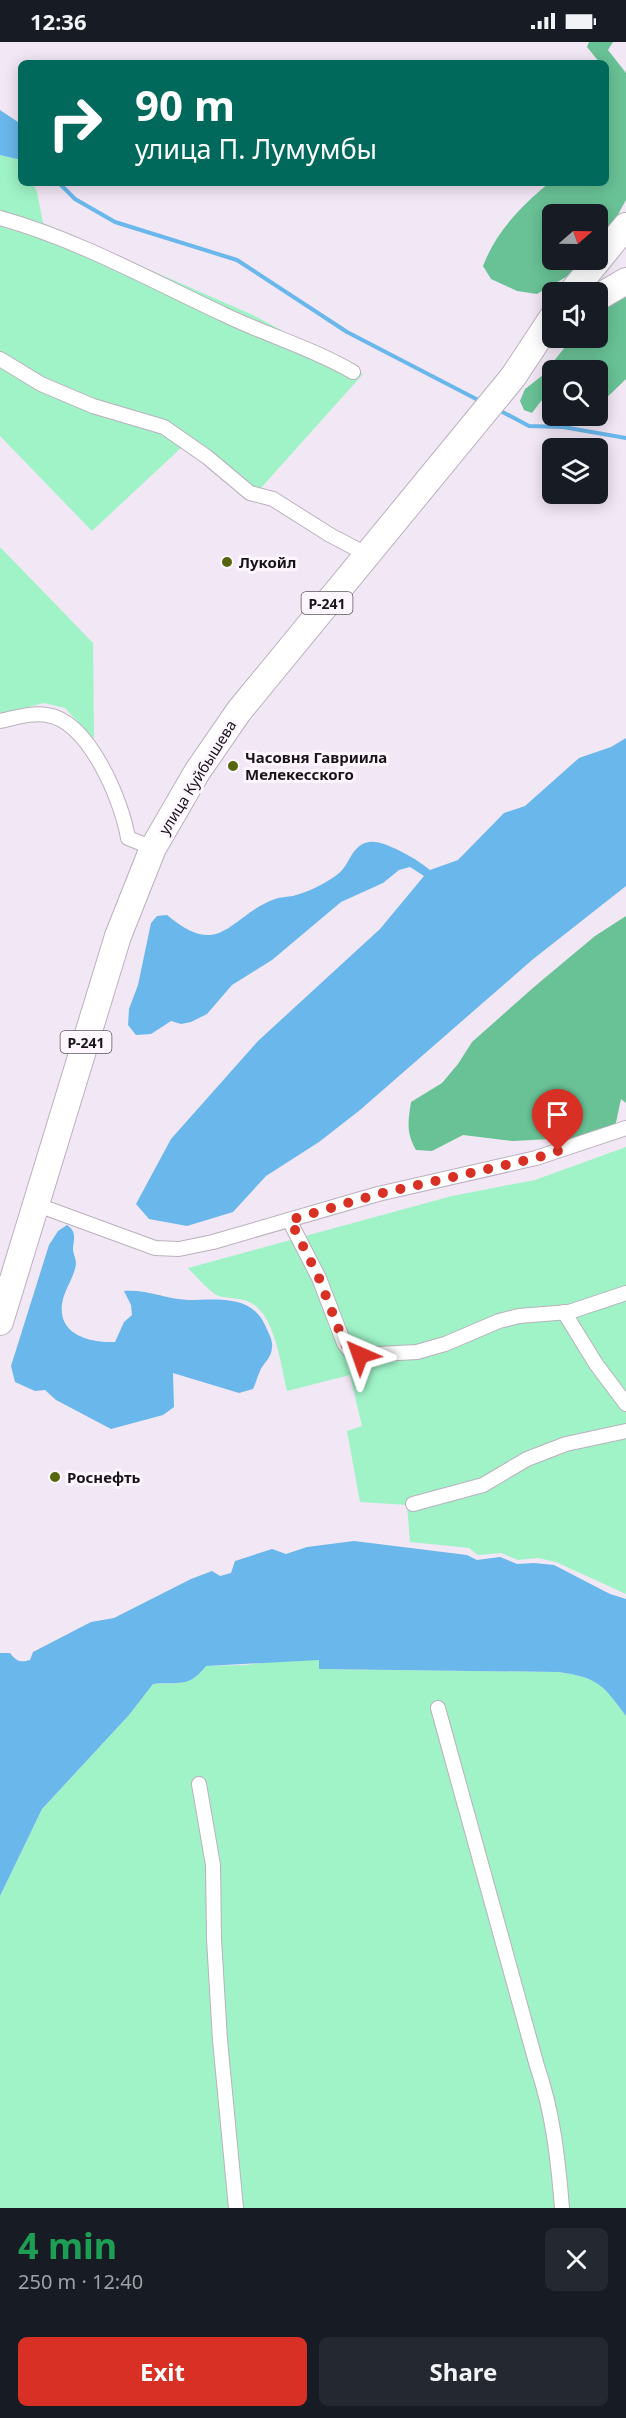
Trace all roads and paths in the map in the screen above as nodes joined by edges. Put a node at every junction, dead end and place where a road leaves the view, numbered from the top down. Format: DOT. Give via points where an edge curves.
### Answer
graph roads {
  1 [pos="0,218"];
  2 [pos="626,226"];
  3 [pos="626,281"];
  4 [pos="581,282"];
  5 [pos="608,292"];
  6 [pos="542,339"];
  7 [pos="0,359"];
  8 [pos="353,372"];
  9 [pos="366,554"];
  10 [pos="0,721"];
  11 [pos="153,848"];
  12 [pos="626,1128"];
  13 [pos="35,1204"];
  14 [pos="290,1220"];
  15 [pos="626,1293"];
  16 [pos="564,1312"];
  17 [pos="0,1322"];
  18 [pos="626,1404"];
  19 [pos="626,1431"];
  20 [pos="413,1504"];
  21 [pos="438,1708"];
  22 [pos="199,1784"];
  23 [pos="236,2208"];
  24 [pos="562,2208"];
  1 -- 8 [label="street" via="101,255"];
  2 -- 4 [label="highway"];
  3 -- 5 [label="highway"];
  6 -- 9 [label="highway, улица Куйбышева / Р-241"];
  7 -- 9 [label="street" via="41,384 93,406 164,427 250,493 273,499"];
  9 -- 11 [label="highway, улица Куйбышева / Р-241" via="239,711 197,771"];
  10 -- 11 [label="street" via="35,714 69,724 96,758 119,804 128,838"];
  11 -- 13 [label="highway, улица Куйбышева / Р-241" via="118,936"];
  12 -- 14 [label="street" via="536,1158 378,1194"];
  13 -- 14 [label="street" via="155,1248 179,1249"];
  13 -- 17 [label="highway, улица Куйбышева / Р-241"];
  14 -- 16 [label="street" via="319,1278 344,1343 360,1355 417,1352 499,1321"];
  15 -- 16 [label="street"];
  16 -- 18 [label="street"];
  19 -- 20 [label="street" via="549,1450 483,1485"];
  21 -- 24 [label="street" via="547,2091"];
  22 -- 23 [label="street" via="213,1865 220,2040"];
}
